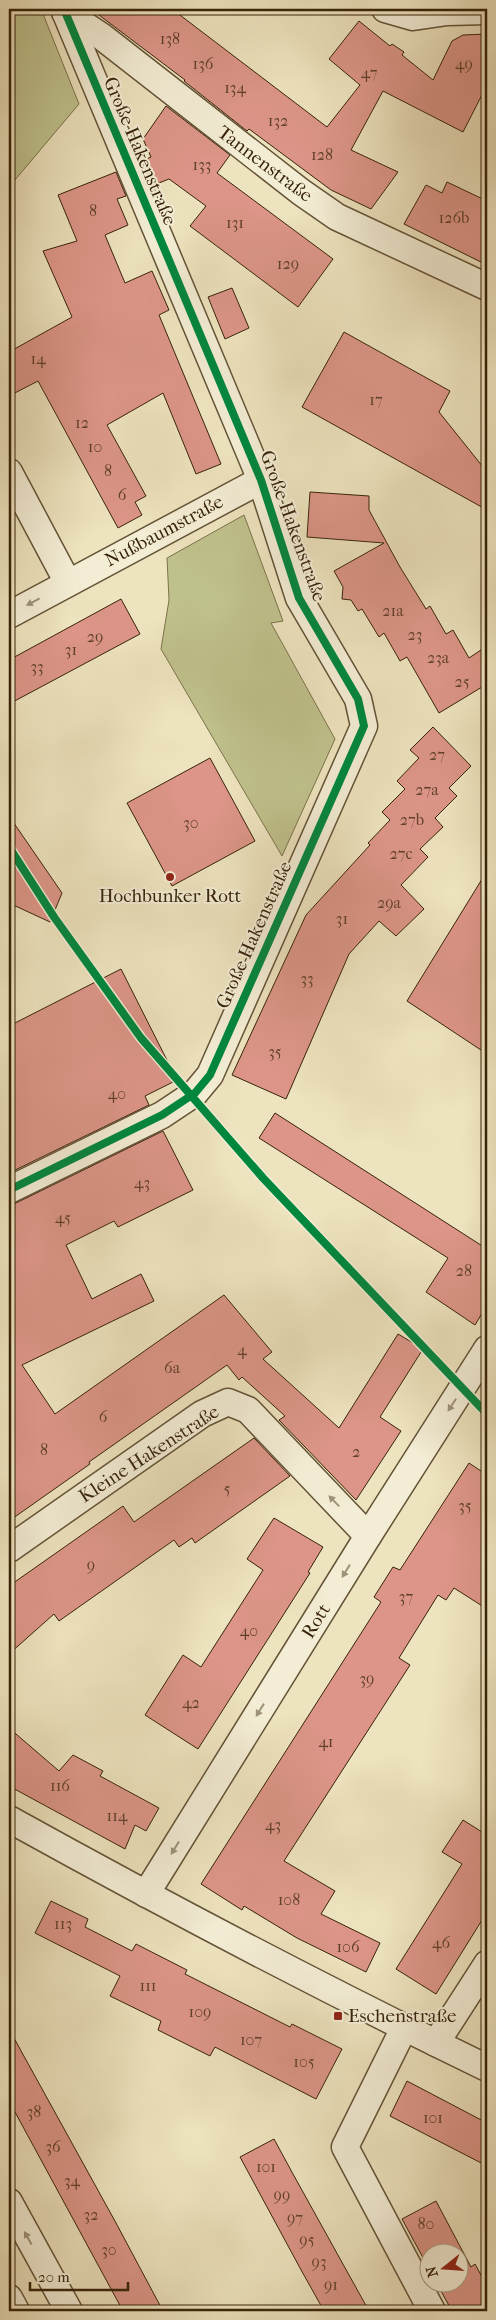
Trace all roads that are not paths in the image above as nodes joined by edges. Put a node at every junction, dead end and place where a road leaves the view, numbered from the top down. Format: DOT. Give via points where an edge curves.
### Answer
graph roads {
  1 [pos="385,9"];
  2 [pos="65,11"];
  3 [pos="487,11"];
  4 [pos="416,13"];
  5 [pos="487,287"];
  6 [pos="9,472"];
  7 [pos="261,480"];
  8 [pos="68,583"];
  9 [pos="9,615"];
  10 [pos="9,1190"];
  11 [pos="487,1349"];
  12 [pos="368,1536"];
  13 [pos="9,1549"];
  14 [pos="9,1819"];
  15 [pos="146,1894"];
  16 [pos="487,1964"];
  17 [pos="404,2028"];
  18 [pos="436,2044"];
  19 [pos="487,2068"];
  20 [pos="9,2202"];
  21 [pos="9,2298"];
  22 [pos="16,2311"];
  23 [pos="68,2311"];
  24 [pos="432,2311"];
  1 -- 4 [label="street"];
  2 -- 5 [label="street, Tannenstraße" via="336,217"];
  2 -- 7 [label="street, Große Hakenstraße"];
  3 -- 4 [label="street"];
  6 -- 8 [label="street"];
  7 -- 8 [label="street, Nußbaumstraße"];
  7 -- 10 [label="street, Große Hakenstraße" via="299,598 358,699 364,726 210,1076 195,1093 162,1115"];
  8 -- 9 [label="street, Nußbaumstraße, one-way"];
  11 -- 12 [label="street, Rott, one-way"];
  12 -- 13 [label="street, Kleine Hakenstraße, one-way" via="248,1410 228,1402 202,1414"];
  12 -- 15 [label="street, Rott, one-way"];
  14 -- 15 [label="street"];
  15 -- 17 [label="street"];
  16 -- 18 [label="street"];
  17 -- 18 [label="street"];
  17 -- 24 [label="street" via="345,2147"];
  18 -- 19 [label="street"];
  23 -- 20 [label="street, one-way"];
  21 -- 22 [label="street"];
}
